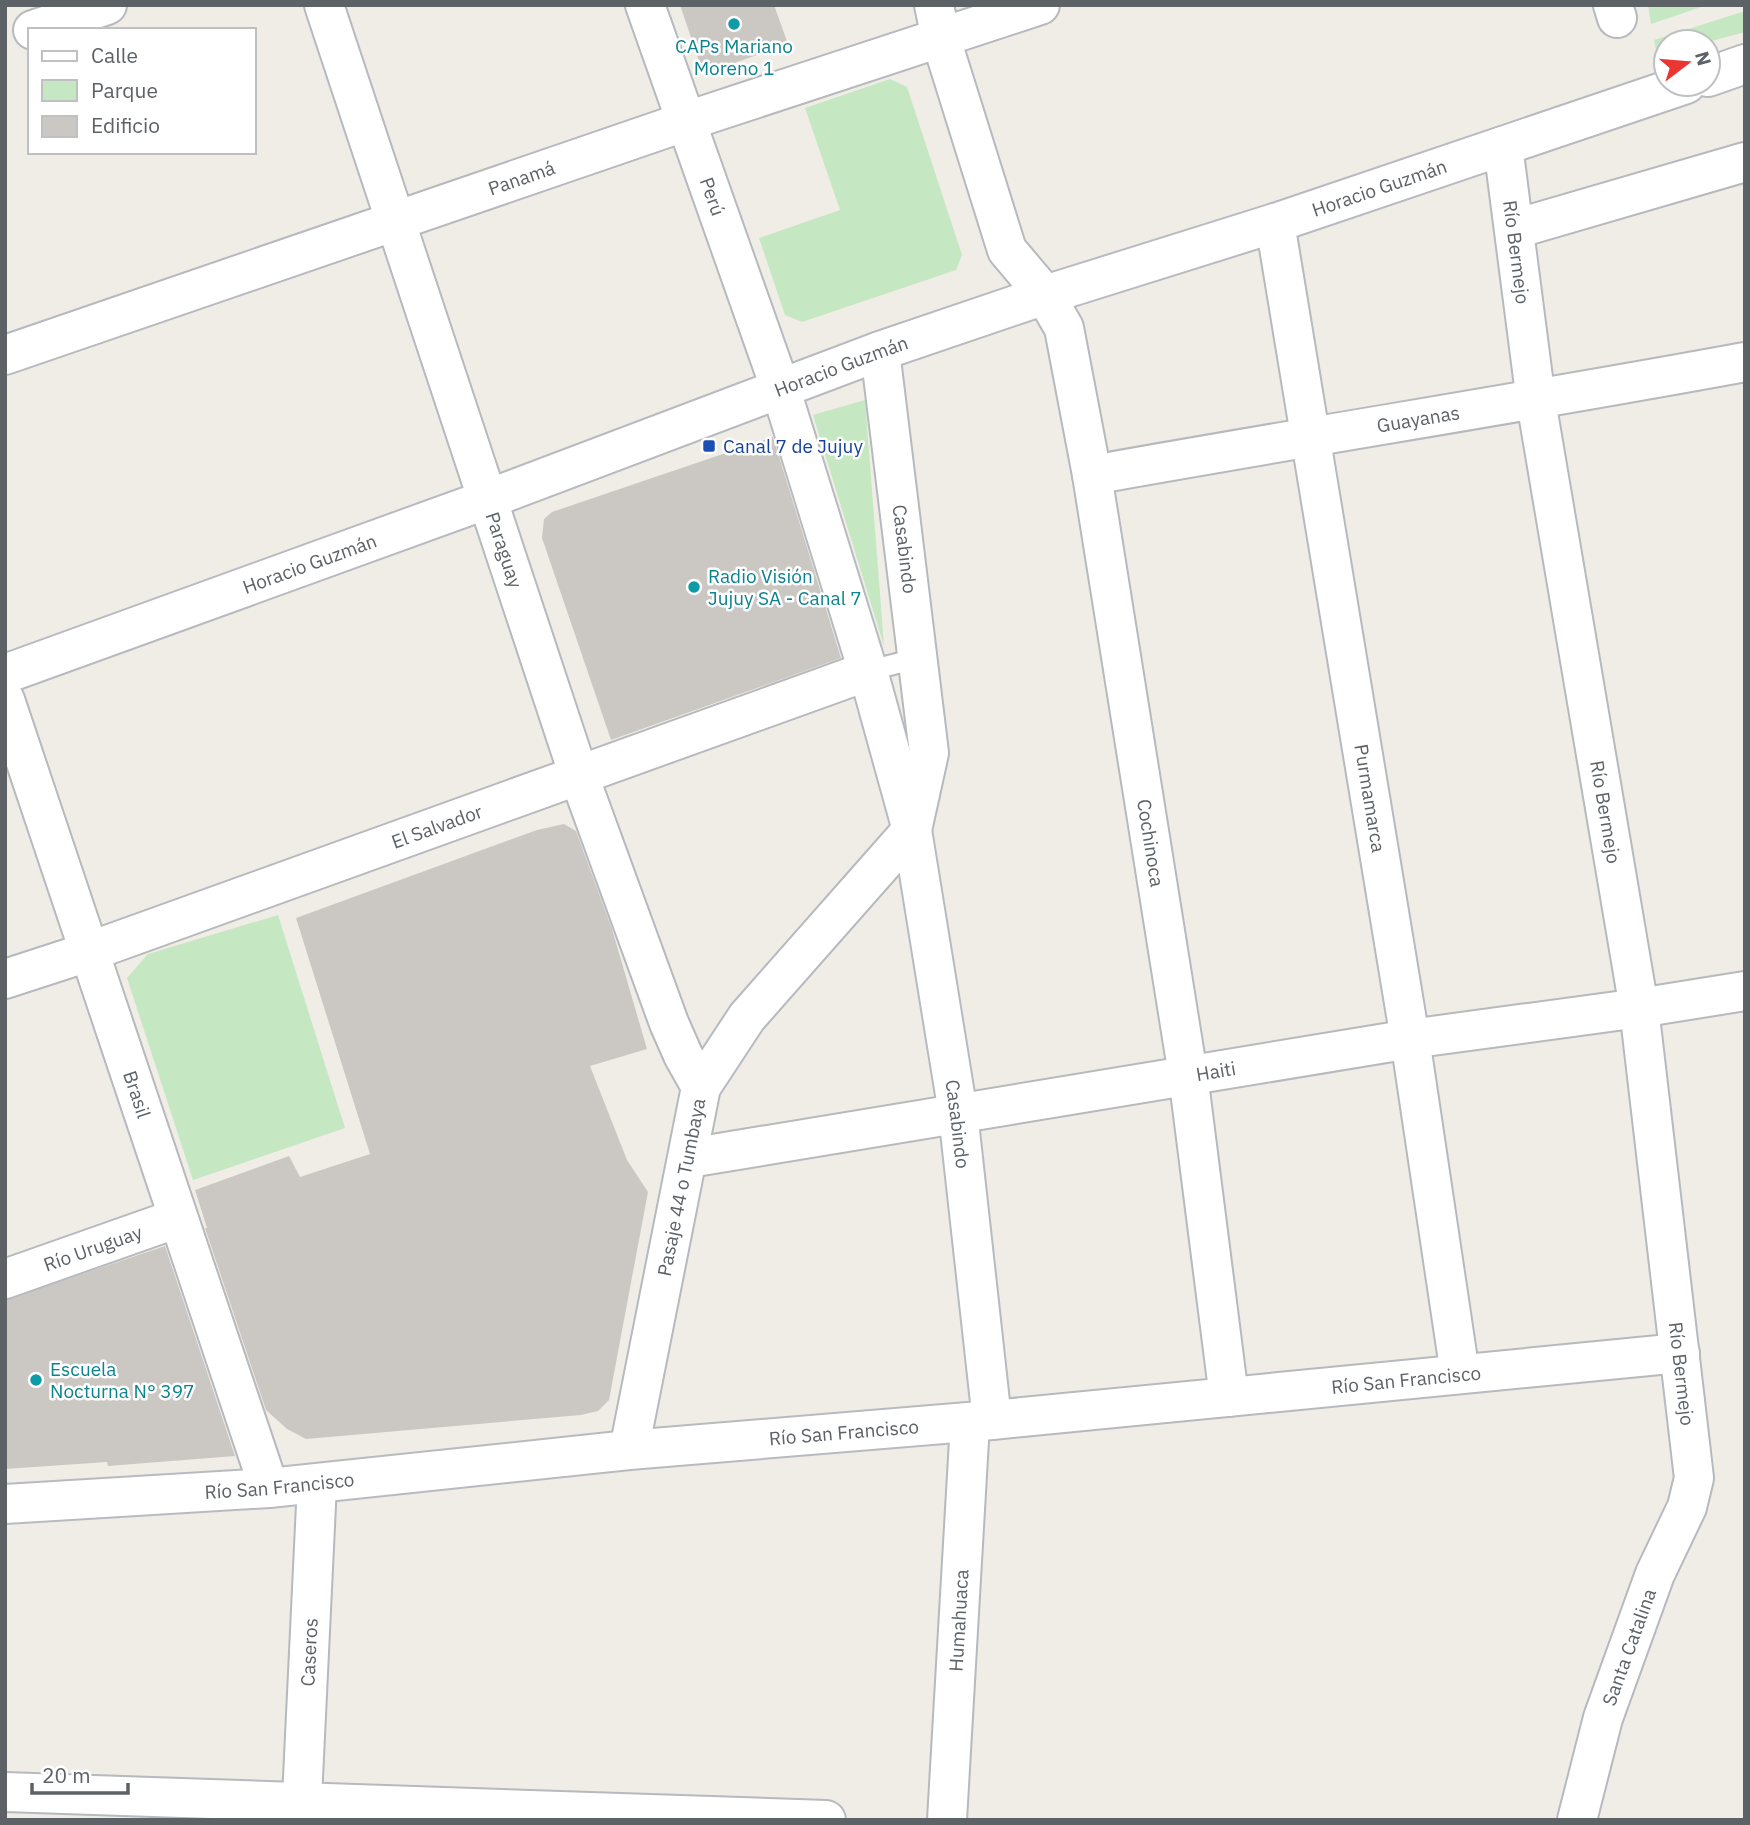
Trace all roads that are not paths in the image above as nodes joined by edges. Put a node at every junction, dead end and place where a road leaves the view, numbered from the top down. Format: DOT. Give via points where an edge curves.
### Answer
graph roads {
  1 [pos="107,5"];
  2 [pos="324,5"];
  3 [pos="645,5"];
  4 [pos="1040,5"];
  5 [pos="937,22"];
  6 [pos="38,28"];
  7 [pos="28,31"];
  8 [pos="5,39"];
  9 [pos="1745,64"];
  10 [pos="1722,72"];
  11 [pos="1652,96"];
  12 [pos="687,121"];
  13 [pos="1503,146"];
  14 [pos="1745,162"];
  15 [pos="397,220"];
  16 [pos="1275,223"];
  17 [pos="1515,229"];
  18 [pos="1045,295"];
  19 [pos="880,351"];
  20 [pos="5,355"];
  21 [pos="1745,362"];
  22 [pos="780,387"];
  23 [pos="1536,401"];
  24 [pos="1311,436"];
  25 [pos="1092,475"];
  26 [pos="488,499"];
  27 [pos="918,658"];
  28 [pos="868,671"];
  29 [pos="5,674"];
  30 [pos="5,700"];
  31 [pos="579,776"];
  32 [pos="912,830"];
  33 [pos="88,951"];
  34 [pos="5,979"];
  35 [pos="1745,991"];
  36 [pos="1639,1008"];
  37 [pos="1410,1039"];
  38 [pos="1188,1075"];
  39 [pos="701,1087"];
  40 [pos="958,1113"];
  41 [pos="689,1158"];
  42 [pos="178,1218"];
  43 [pos="5,1279"];
  44 [pos="1680,1353"];
  45 [pos="1460,1374"];
  46 [pos="1228,1396"];
  47 [pos="981,1421"];
  48 [pos="629,1450"];
  49 [pos="1694,1478"];
  50 [pos="317,1484"];
  51 [pos="269,1488"];
  52 [pos="5,1504"];
  53 [pos="5,1792"];
  54 [pos="302,1810"];
  55 [pos="826,1820"];
  56 [pos="947,1820"];
  57 [pos="1577,1820"];
  1 -- 6 [label="street"];
  2 -- 15 [label="street, Paraguay"];
  3 -- 12 [label="street, Perú"];
  4 -- 5 [label="street, Panamá"];
  5 -- 12 [label="street, Panamá"];
  5 -- 18 [label="street, Cochinoca" via="1006,250"];
  7 -- 8 [label="street"];
  9 -- 10 [label="street"];
  11 -- 13 [label="street, Horacio Guzmán"];
  12 -- 15 [label="street, Panamá"];
  12 -- 22 [label="street, Perú"];
  13 -- 16 [label="street, Horacio Guzmán"];
  13 -- 17 [label="street, Río Bermejo"];
  14 -- 17 [label="street"];
  15 -- 20 [label="street, Panamá"];
  15 -- 26 [label="street, Paraguay"];
  16 -- 18 [label="street, Horacio Guzmán"];
  16 -- 24 [label="street, Purmamarca"];
  17 -- 23 [label="street, Río Bermejo"];
  18 -- 19 [label="street, Horacio Guzmán"];
  18 -- 25 [label="street, Cochinoca" via="1064,328"];
  19 -- 22 [label="street, Horacio Guzmán"];
  19 -- 27 [label="street, Casabindo"];
  21 -- 23 [label="street, Guayanas"];
  22 -- 26 [label="street, Horacio Guzmán"];
  22 -- 28 [label="street, Casabindo"];
  23 -- 24 [label="street, Guayanas"];
  23 -- 36 [label="street, Río Bermejo"];
  24 -- 25 [label="street, Guayanas"];
  24 -- 37 [label="street, Purmamarca"];
  25 -- 38 [label="street, Cochinoca"];
  26 -- 29 [label="street, Horacio Guzmán"];
  26 -- 31 [label="street, Paraguay"];
  27 -- 28 [label="lane"];
  27 -- 32 [label="street, Casabindo" via="929,753"];
  28 -- 31 [label="street, El Salvador"];
  28 -- 32 [label="street, Casabindo"];
  30 -- 33 [label="street, Brasil"];
  31 -- 33 [label="street, El Salvador"];
  31 -- 39 [label="street, Paraguay" via="669,1023"];
  32 -- 39 [label="street, Pasaje 44 o Tumbaya" via="747,1017"];
  32 -- 40 [label="street, Casabindo"];
  33 -- 34 [label="street, El Salvador"];
  33 -- 42 [label="street, Brasil"];
  35 -- 36 [label="street, Haiti"];
  36 -- 37 [label="street, Haiti"];
  36 -- 44 [label="street, Río Bermejo"];
  37 -- 38 [label="street, Haiti"];
  37 -- 45 [label="street, Purmamarca"];
  38 -- 40 [label="street, Haiti"];
  38 -- 46 [label="street, Cochinoca"];
  39 -- 41 [label="street, Pasaje 44 o Tumbaya"];
  40 -- 41 [label="street, Haiti"];
  40 -- 47 [label="street, Casabindo"];
  41 -- 48 [label="street, Pasaje 44 o Tumbaya"];
  42 -- 43 [label="street, Río Uruguay"];
  42 -- 51 [label="street, Brasil"];
  44 -- 45 [label="street, Río San Francisco"];
  44 -- 49 [label="street, Río Bermejo"];
  45 -- 46 [label="street, Río San Francisco"];
  46 -- 47 [label="street, Río San Francisco"];
  47 -- 48 [label="street, Río San Francisco"];
  47 -- 56 [label="street, Humahuaca"];
  48 -- 50 [label="street, Río San Francisco"];
  49 -- 57 [label="street, Santa Catalina" via="1687,1507 1655,1574 1603,1718"];
  50 -- 51 [label="street, Río San Francisco"];
  50 -- 54 [label="street, Caseros"];
  51 -- 52 [label="street, Río San Francisco"];
  53 -- 54 [label="street"];
  54 -- 55 [label="street"];
}
